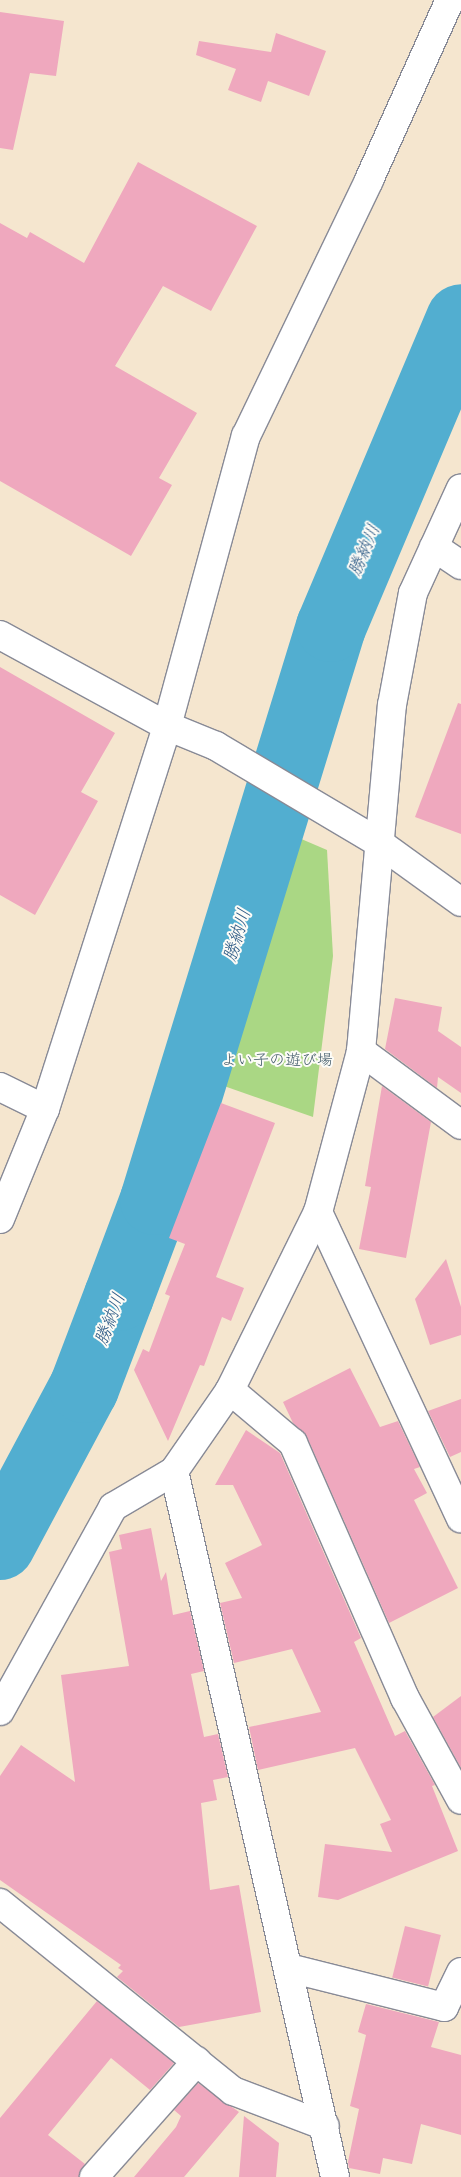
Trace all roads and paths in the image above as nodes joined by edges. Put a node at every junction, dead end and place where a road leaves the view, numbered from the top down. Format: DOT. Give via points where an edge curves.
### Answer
graph roads {
  1 [pos="450,0"];
  2 [pos="461,488"];
  3 [pos="434,547"];
  4 [pos="461,565"];
  5 [pos="0,635"];
  6 [pos="167,726"];
  7 [pos="378,842"];
  8 [pos="461,902"];
  9 [pos="361,1051"];
  10 [pos="0,1087"];
  11 [pos="45,1109"];
  12 [pos="461,1125"];
  13 [pos="318,1212"];
  14 [pos="0,1219"];
  15 [pos="230,1390"];
  16 [pos="174,1471"];
  17 [pos="461,1518"];
  18 [pos="0,1711"];
  19 [pos="461,1800"];
  20 [pos="0,1903"];
  21 [pos="289,1968"];
  22 [pos="461,1972"];
  23 [pos="196,2061"];
  24 [pos="325,2126"];
  25 [pos="94,2177"];
  26 [pos="335,2177"];
  1 -- 6 [label="street" via="369,180 246,436"];
  2 -- 3 [label="street"];
  3 -- 4 [label="street"];
  3 -- 7 [label="street" via="413,594 392,704"];
  5 -- 6 [label="street"];
  6 -- 7 [label="street" via="216,746"];
  6 -- 11 [label="street"];
  7 -- 8 [label="street"];
  7 -- 9 [label="street"];
  9 -- 12 [label="street"];
  9 -- 13 [label="street"];
  10 -- 11 [label="street"];
  11 -- 14 [label="street"];
  13 -- 15 [label="street"];
  13 -- 17 [label="street"];
  15 -- 16 [label="street"];
  15 -- 19 [label="street" via="293,1443 405,1698"];
  16 -- 18 [label="street" via="113,1507"];
  16 -- 21 [label="street"];
  20 -- 23 [label="street"];
  21 -- 22 [label="street" via="444,2007"];
  21 -- 24 [label="street"];
  23 -- 24 [label="street" via="233,2091"];
  23 -- 25 [label="street"];
  24 -- 26 [label="street"];
}
